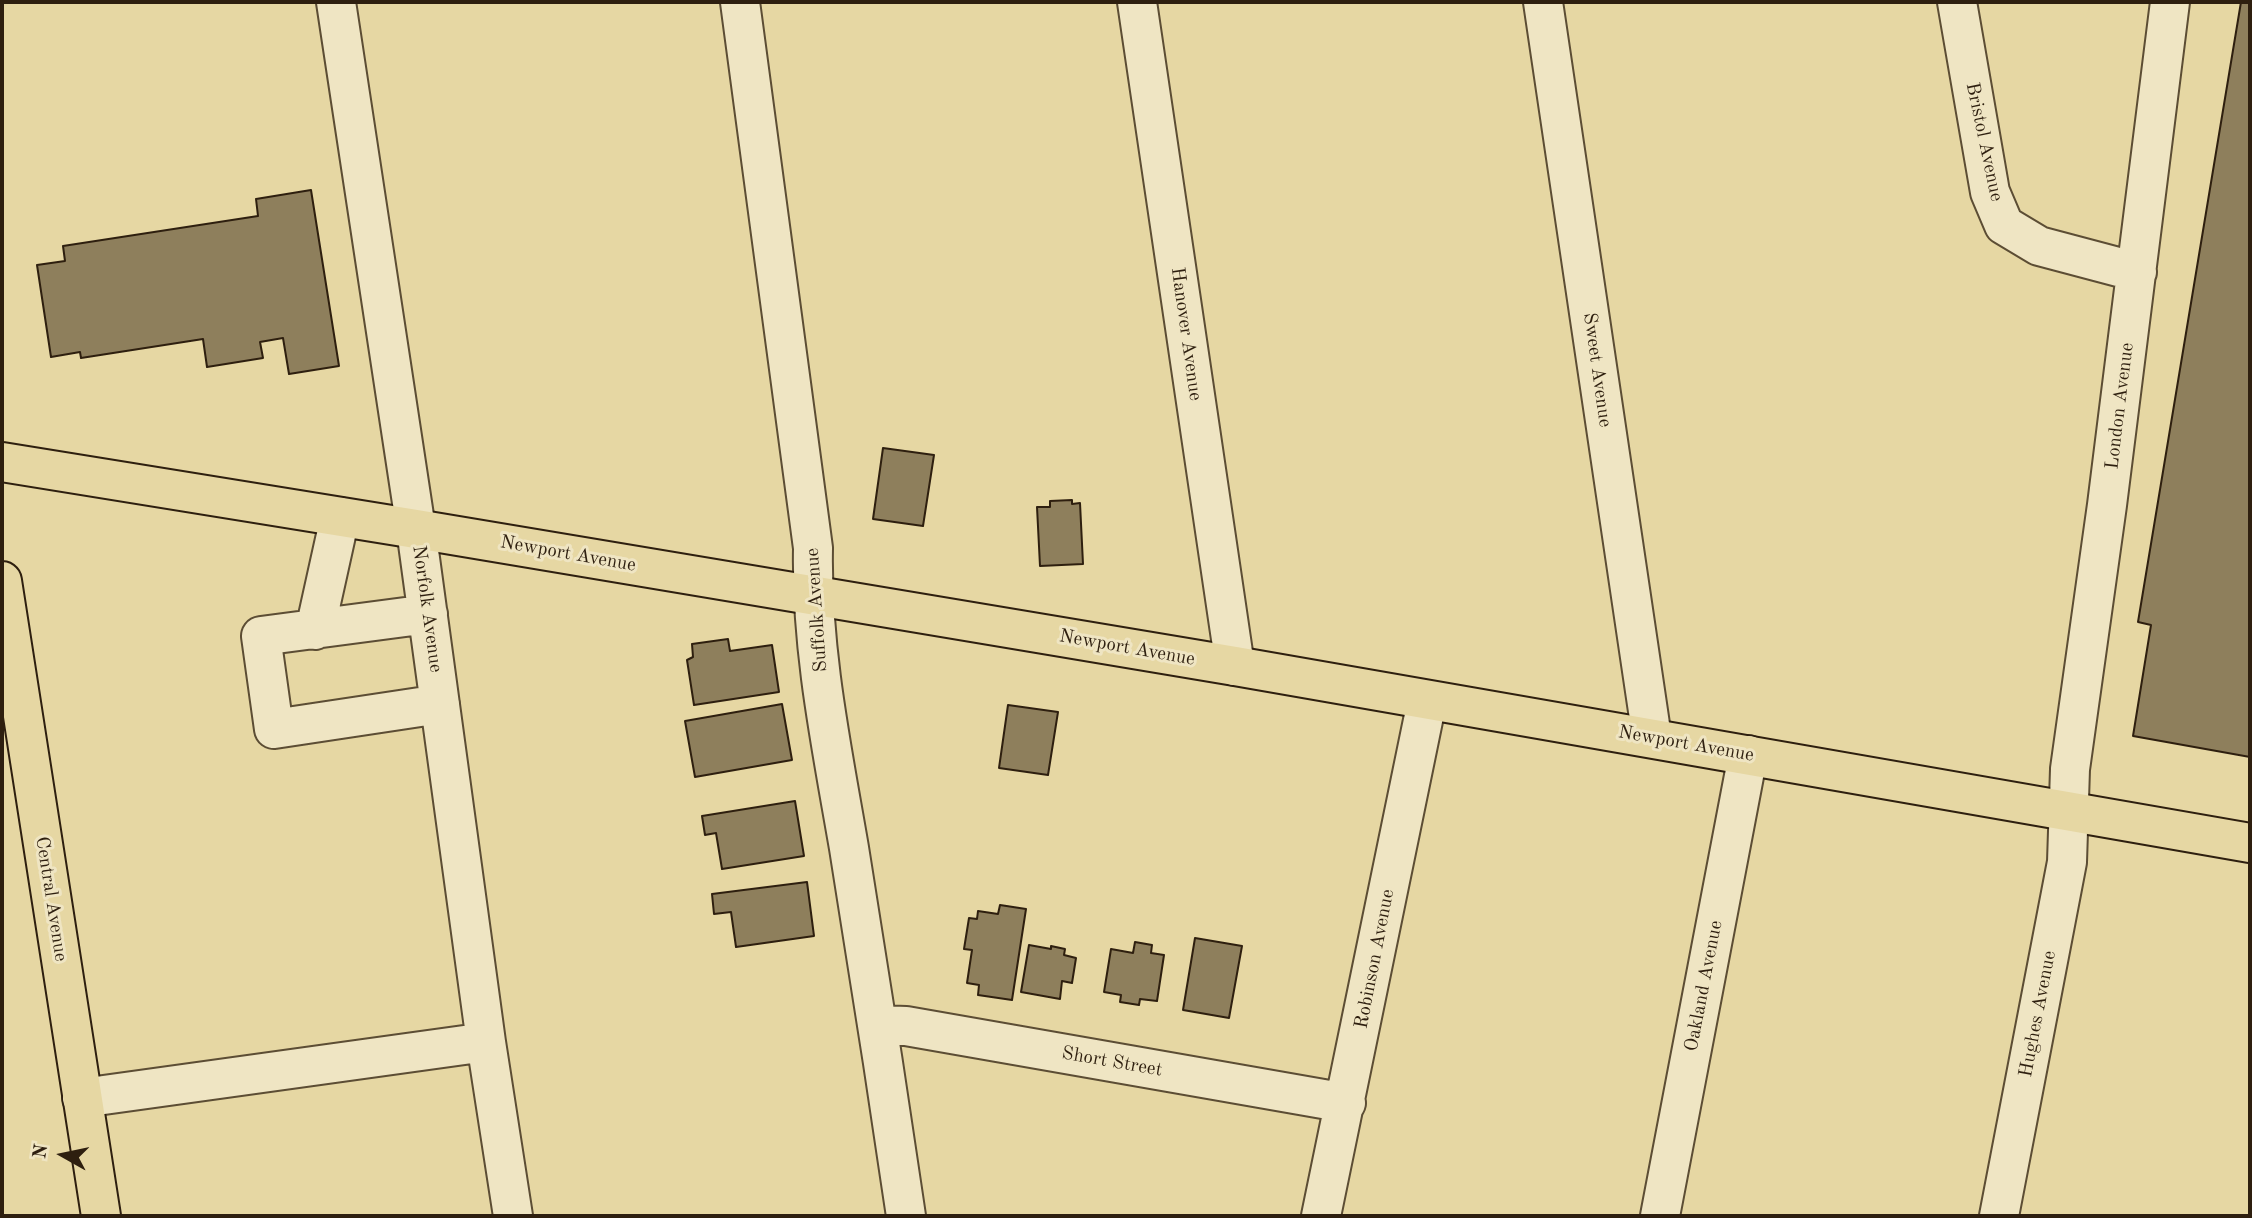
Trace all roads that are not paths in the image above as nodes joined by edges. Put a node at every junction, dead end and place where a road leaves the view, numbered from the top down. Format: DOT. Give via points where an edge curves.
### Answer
graph roads {
  1 [pos="336,2"];
  2 [pos="740,2"];
  3 [pos="1137,2"];
  4 [pos="1543,2"];
  5 [pos="1957,2"];
  6 [pos="2170,2"];
  7 [pos="2137,272"];
  8 [pos="2,462"];
  9 [pos="340,517"];
  10 [pos="416,528"];
  11 [pos="2,581"];
  12 [pos="813,595"];
  13 [pos="428,614"];
  14 [pos="315,630"];
  15 [pos="1235,666"];
  16 [pos="1427,701"];
  17 [pos="440,704"];
  18 [pos="14,734"];
  19 [pos="1652,738"];
  20 [pos="1748,755"];
  21 [pos="2068,810"];
  22 [pos="2250,843"];
  23 [pos="878,1026"];
  24 [pos="486,1042"];
  25 [pos="82,1098"];
  26 [pos="1346,1102"];
  27 [pos="101,1216"];
  28 [pos="513,1216"];
  29 [pos="906,1216"];
  30 [pos="1321,1216"];
  31 [pos="1660,1216"];
  32 [pos="1998,1216"];
  1 -- 10 [label="street, Norfolk Avenue"];
  2 -- 12 [label="street, Suffolk Avenue" via="813,548"];
  3 -- 15 [label="street, Hanover Avenue"];
  4 -- 19 [label="street, Sweet Avenue"];
  5 -- 7 [label="street, Bristol Avenue" via="1990,192 2004,225 2039,246"];
  6 -- 7 [label="street, London Avenue"];
  7 -- 21 [label="street, London Avenue"];
  8 -- 9 [label="main road, Newport Avenue"];
  9 -- 10 [label="main road, Newport Avenue"];
  9 -- 14 [label="street"];
  10 -- 12 [label="main road, Newport Avenue"];
  10 -- 13 [label="street, Norfolk Avenue"];
  11 -- 18 [label="main road, Central Avenue"];
  12 -- 15 [label="main road, Newport Avenue"];
  12 -- 23 [label="street, Suffolk Avenue" via="818,666"];
  13 -- 14 [label="street"];
  13 -- 17 [label="street, Norfolk Avenue"];
  14 -- 17 [label="street" via="261,636 274,729"];
  15 -- 16 [label="main road, Newport Avenue"];
  16 -- 19 [label="main road, Newport Avenue"];
  16 -- 26 [label="street, Robinson Avenue"];
  17 -- 24 [label="street, Norfolk Avenue"];
  18 -- 25 [label="main road, Central Avenue"];
  19 -- 20 [label="main road, Newport Avenue"];
  20 -- 21 [label="main road, Newport Avenue"];
  20 -- 31 [label="street, Oakland Avenue"];
  21 -- 22 [label="main road, Newport Avenue"];
  21 -- 32 [label="street, Hughes Avenue" via="2067,862"];
  23 -- 26 [label="street, Short Street" via="906,1026"];
  23 -- 29 [label="street, Suffolk Avenue"];
  24 -- 25 [label="street"];
  24 -- 28 [label="street, Norfolk Avenue"];
  25 -- 27 [label="main road, Central Avenue"];
  26 -- 30 [label="street, Robinson Avenue"];
}
